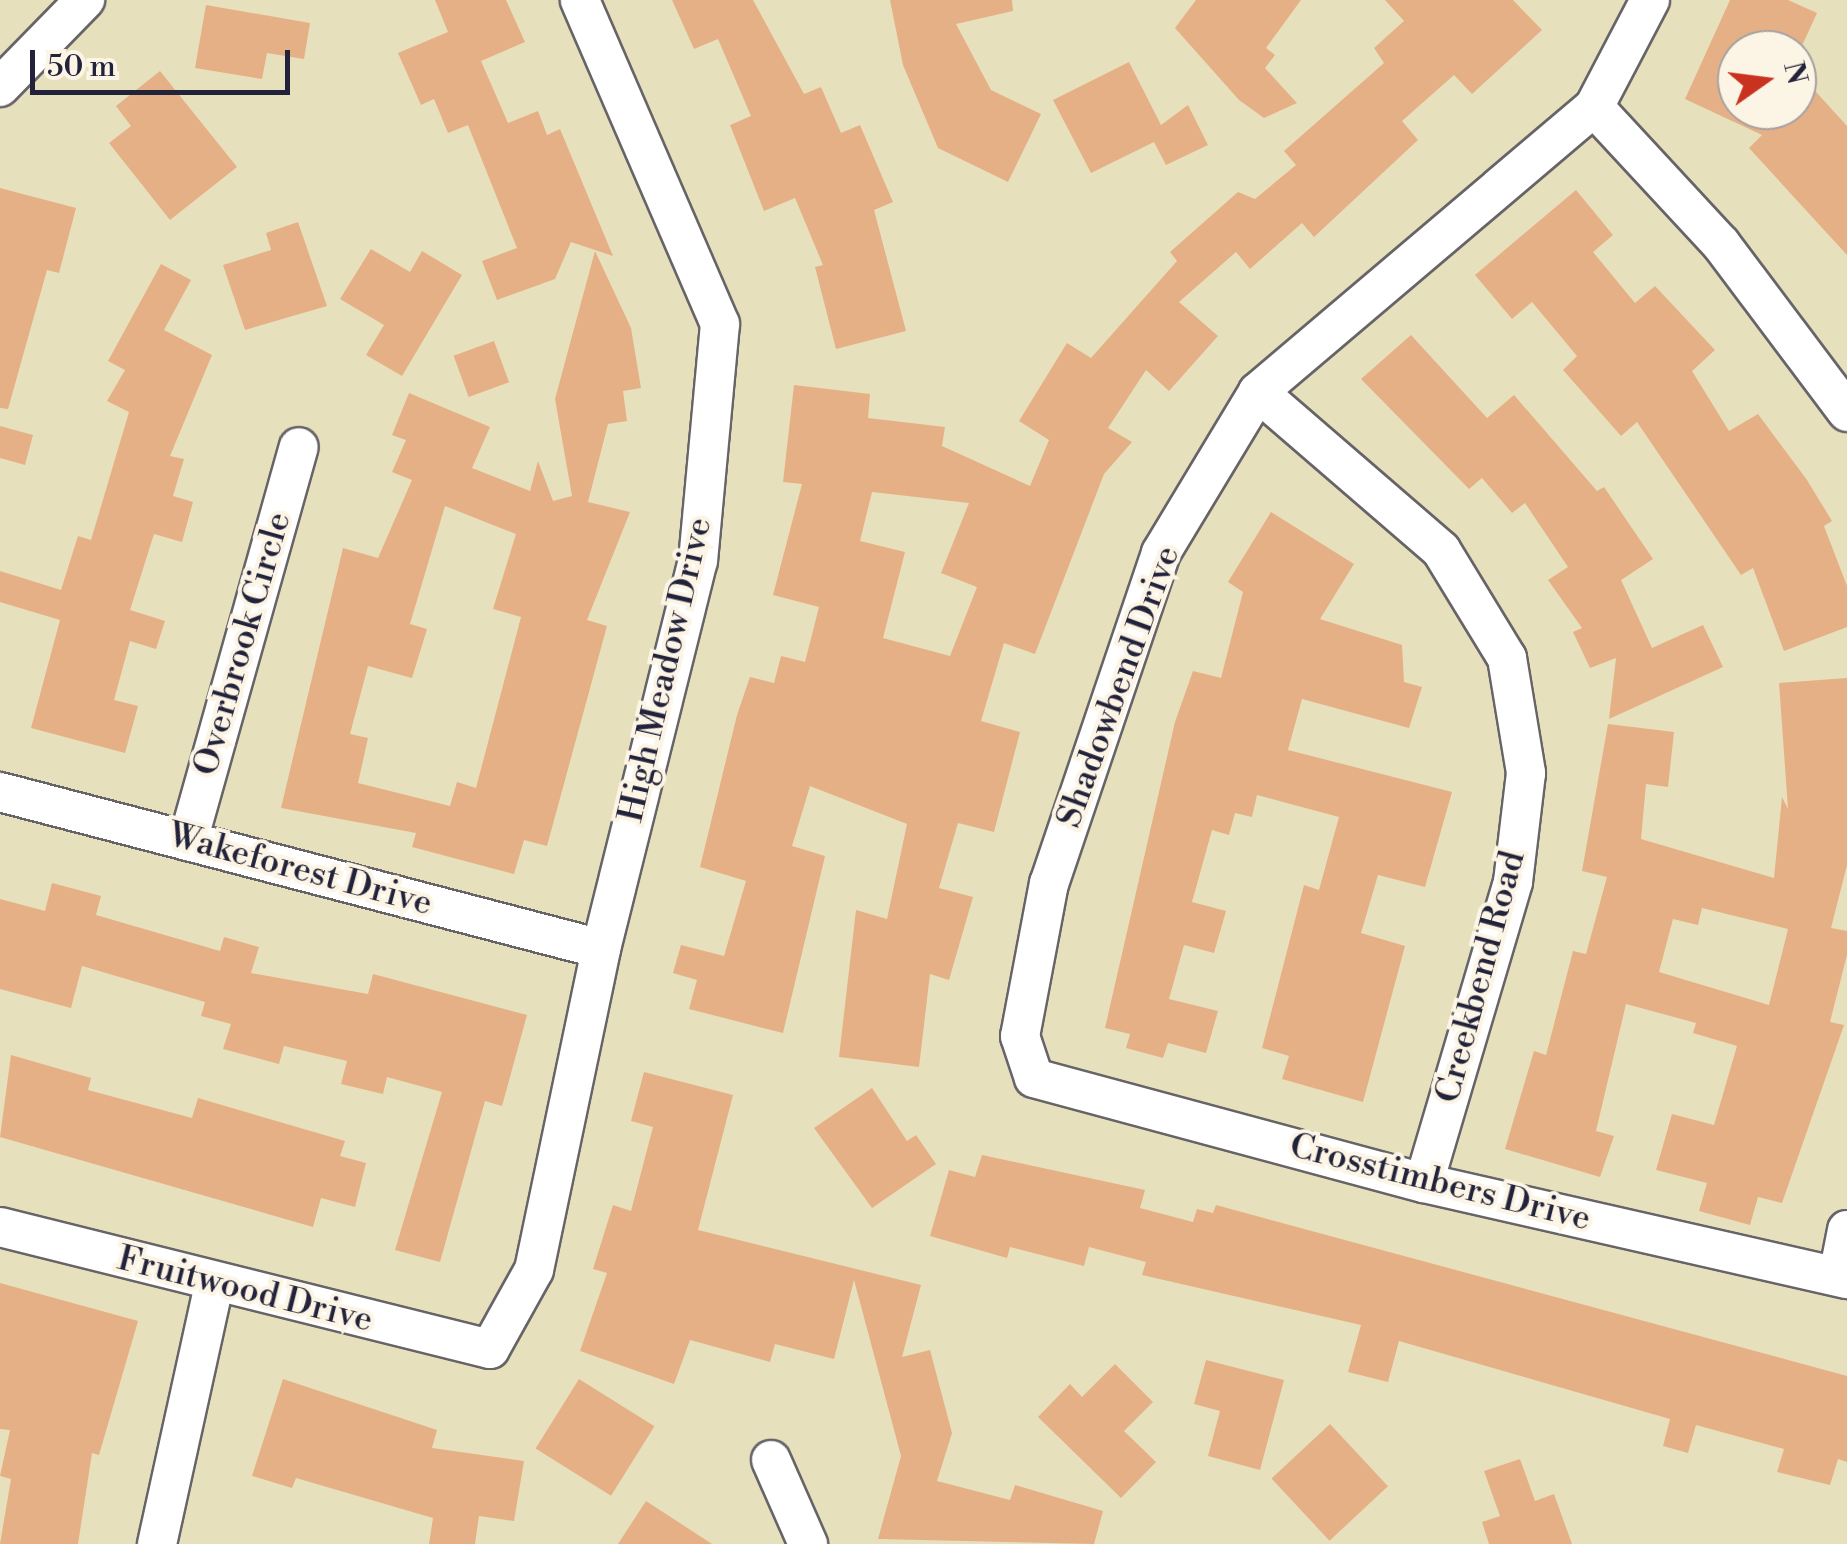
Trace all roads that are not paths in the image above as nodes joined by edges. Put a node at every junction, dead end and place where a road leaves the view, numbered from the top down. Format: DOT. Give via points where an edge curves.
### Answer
graph roads {
  1 [pos="85,0"];
  2 [pos="580,0"];
  3 [pos="1650,0"];
  4 [pos="0,87"];
  5 [pos="1594,107"];
  6 [pos="1258,392"];
  7 [pos="1847,412"];
  8 [pos="299,447"];
  9 [pos="0,792"];
  10 [pos="188,841"];
  11 [pos="600,949"];
  12 [pos="1034,1078"];
  13 [pos="1424,1183"];
  14 [pos="0,1227"];
  15 [pos="1847,1230"];
  16 [pos="1842,1277"];
  17 [pos="214,1285"];
  18 [pos="490,1348"];
  19 [pos="771,1460"];
  20 [pos="157,1544"];
  21 [pos="808,1544"];
  1 -- 4 [label="street"];
  2 -- 11 [label="street, High Meadow Drive" via="720,324 698,561"];
  3 -- 5 [label="street, Shadowbend Drive"];
  5 -- 6 [label="street, Shadowbend Drive"];
  5 -- 7 [label="street" via="1721,244"];
  6 -- 12 [label="street, Shadowbend Drive" via="1161,553 1049,883 1020,1036"];
  6 -- 13 [label="street, Creekbend Road" via="1441,550 1507,658 1526,773 1513,882"];
  8 -- 10 [label="street, Overbrook Circle"];
  9 -- 10 [label="street, Wakeforest Drive"];
  10 -- 11 [label="street, Wakeforest Drive"];
  11 -- 18 [label="street, High Meadow Drive" via="534,1270"];
  12 -- 13 [label="street, Crosstimbers Drive"];
  13 -- 16 [label="street, Crosstimbers Drive"];
  14 -- 17 [label="street, Fruitwood Drive"];
  15 -- 16 [label="street"];
  17 -- 18 [label="street, Fruitwood Drive"];
  17 -- 20 [label="street"];
  19 -- 21 [label="street"];
}
